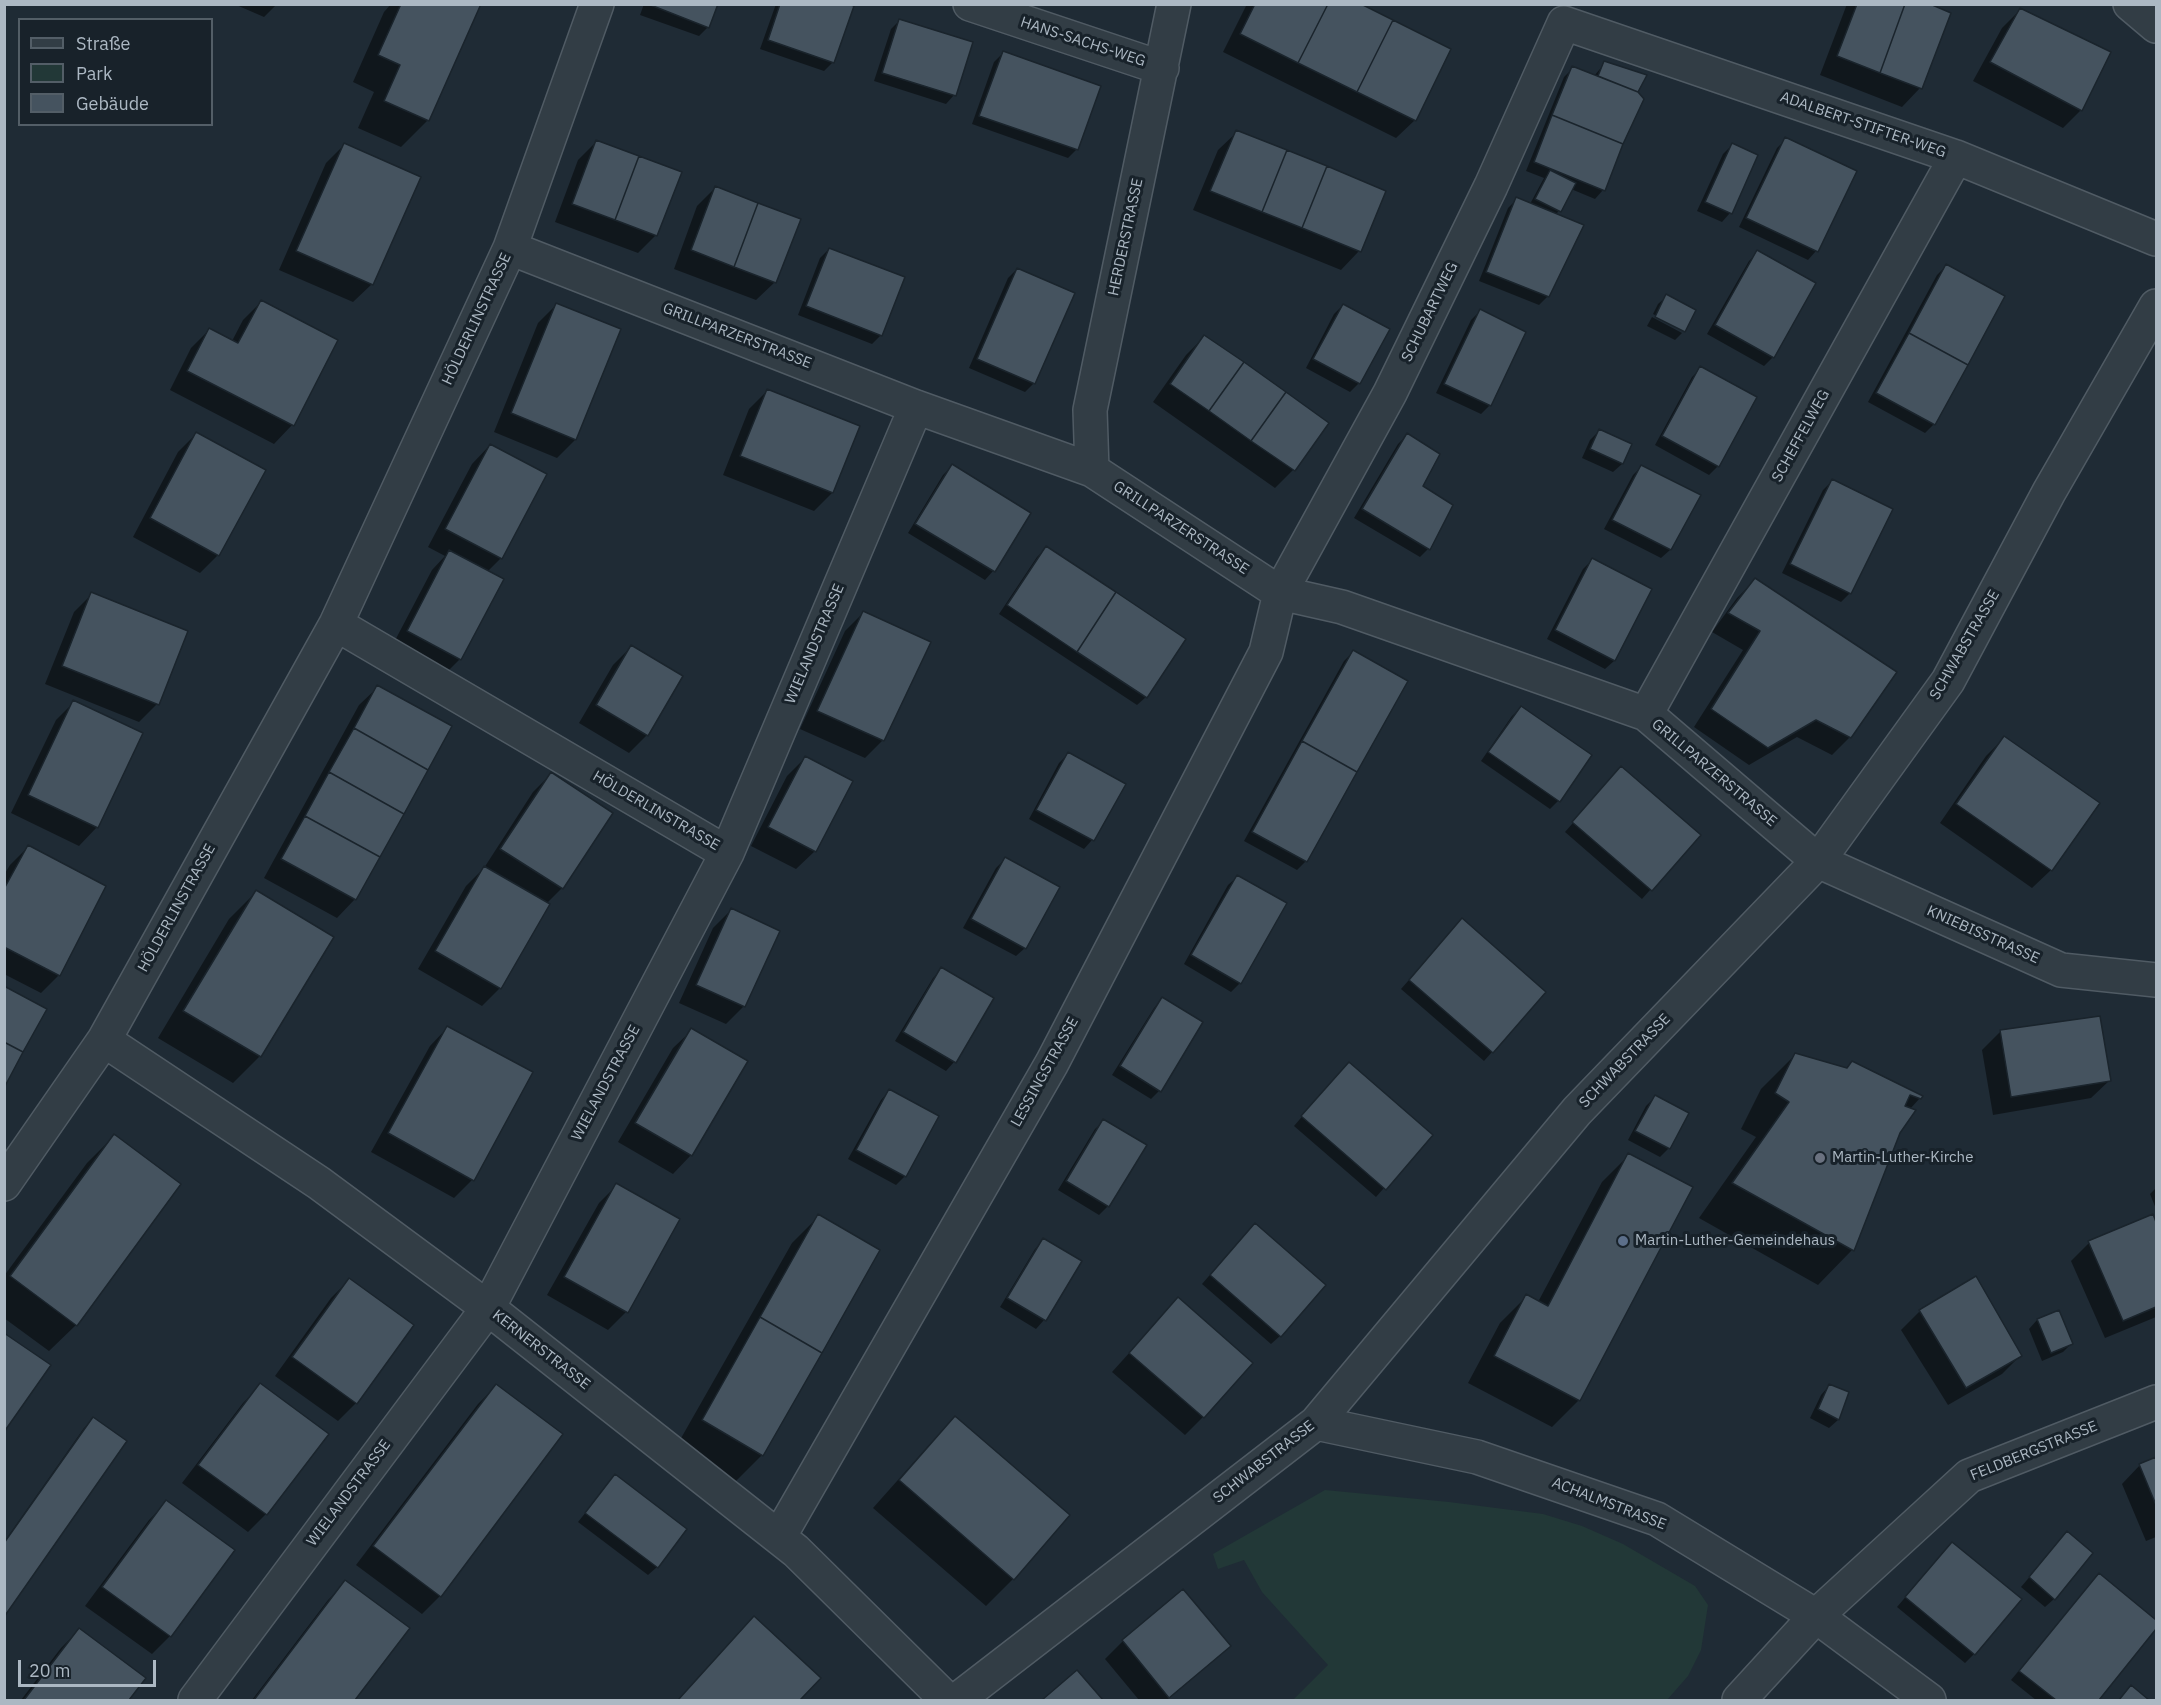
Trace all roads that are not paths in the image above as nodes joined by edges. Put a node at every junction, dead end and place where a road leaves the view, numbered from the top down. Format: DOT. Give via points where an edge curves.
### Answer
graph roads {
  1 [pos="597,4"];
  2 [pos="970,4"];
  3 [pos="1174,4"];
  4 [pos="2130,4"];
  5 [pos="1564,23"];
  6 [pos="2157,26"];
  7 [pos="1162,68"];
  8 [pos="1956,157"];
  9 [pos="2157,239"];
  10 [pos="510,248"];
  11 [pos="2157,306"];
  12 [pos="916,407"];
  13 [pos="1092,470"];
  14 [pos="1280,593"];
  15 [pos="336,624"];
  16 [pos="1646,714"];
  17 [pos="727,853"];
  18 [pos="1818,861"];
  19 [pos="2157,980"];
  20 [pos="104,1040"];
  21 [pos="4,1184"];
  22 [pos="488,1308"];
  23 [pos="2157,1402"];
  24 [pos="1316,1423"];
  25 [pos="779,1537"];
  26 [pos="1816,1616"];
  27 [pos="195,1701"];
  28 [pos="947,1701"];
  29 [pos="957,1701"];
  30 [pos="1739,1701"];
  31 [pos="1929,1701"];
  1 -- 10 [label="street, HÖLDERLINSTRASSE"];
  2 -- 7 [label="street, HANS-SACHS-WEG"];
  3 -- 7 [label="street, HERDERSTRASSE"];
  4 -- 6 [label="street"];
  5 -- 8 [label="street, ADALBERT-STIFTER-WEG"];
  5 -- 14 [label="street, SCHUBARTWEG" via="1491,186 1390,393"];
  7 -- 13 [label="street, HERDERSTRASSE" via="1090,410"];
  8 -- 9 [label="street, ADALBERT-STIFTER-WEG"];
  8 -- 16 [label="street, SCHEFFELWEG"];
  10 -- 12 [label="street, GRILLPARZERSTRASSE"];
  10 -- 15 [label="street, HÖLDERLINSTRASSE"];
  11 -- 18 [label="street, SCHWABSTRASSE" via="2049,492 1948,681"];
  12 -- 13 [label="street, GRILLPARZERSTRASSE"];
  12 -- 17 [label="street, WIELANDSTRASSE"];
  13 -- 14 [label="street, GRILLPARZERSTRASSE"];
  14 -- 16 [label="street, GRILLPARZERSTRASSE" via="1342,607"];
  14 -- 25 [label="street, LESSINGSTRASSE" via="1266,652 1052,1063"];
  15 -- 17 [label="street, HÖLDERLINSTRASSE"];
  15 -- 20 [label="street, HÖLDERLINSTRASSE"];
  16 -- 18 [label="street, GRILLPARZERSTRASSE"];
  17 -- 22 [label="street, WIELANDSTRASSE"];
  18 -- 19 [label="street, KNIEBISSTRASSE" via="2061,970"];
  18 -- 24 [label="street, SCHWABSTRASSE" via="1577,1111"];
  20 -- 21 [label="street, HÖLDERLINSTRASSE"];
  20 -- 22 [label="street, KERNERSTRASSE" via="319,1183"];
  22 -- 25 [label="street, KERNERSTRASSE"];
  22 -- 27 [label="street, WIELANDSTRASSE"];
  23 -- 26 [label="street, FELDBERGSTRASSE" via="1969,1476"];
  24 -- 26 [label="street, ACHALMSTRASSE" via="1477,1457 1657,1519"];
  24 -- 29 [label="street, SCHWABSTRASSE"];
  25 -- 28 [label="street, KERNERSTRASSE"];
  26 -- 30 [label="street, FELDBERGSTRASSE"];
  26 -- 31 [label="street, ACHALMSTRASSE"];
}
